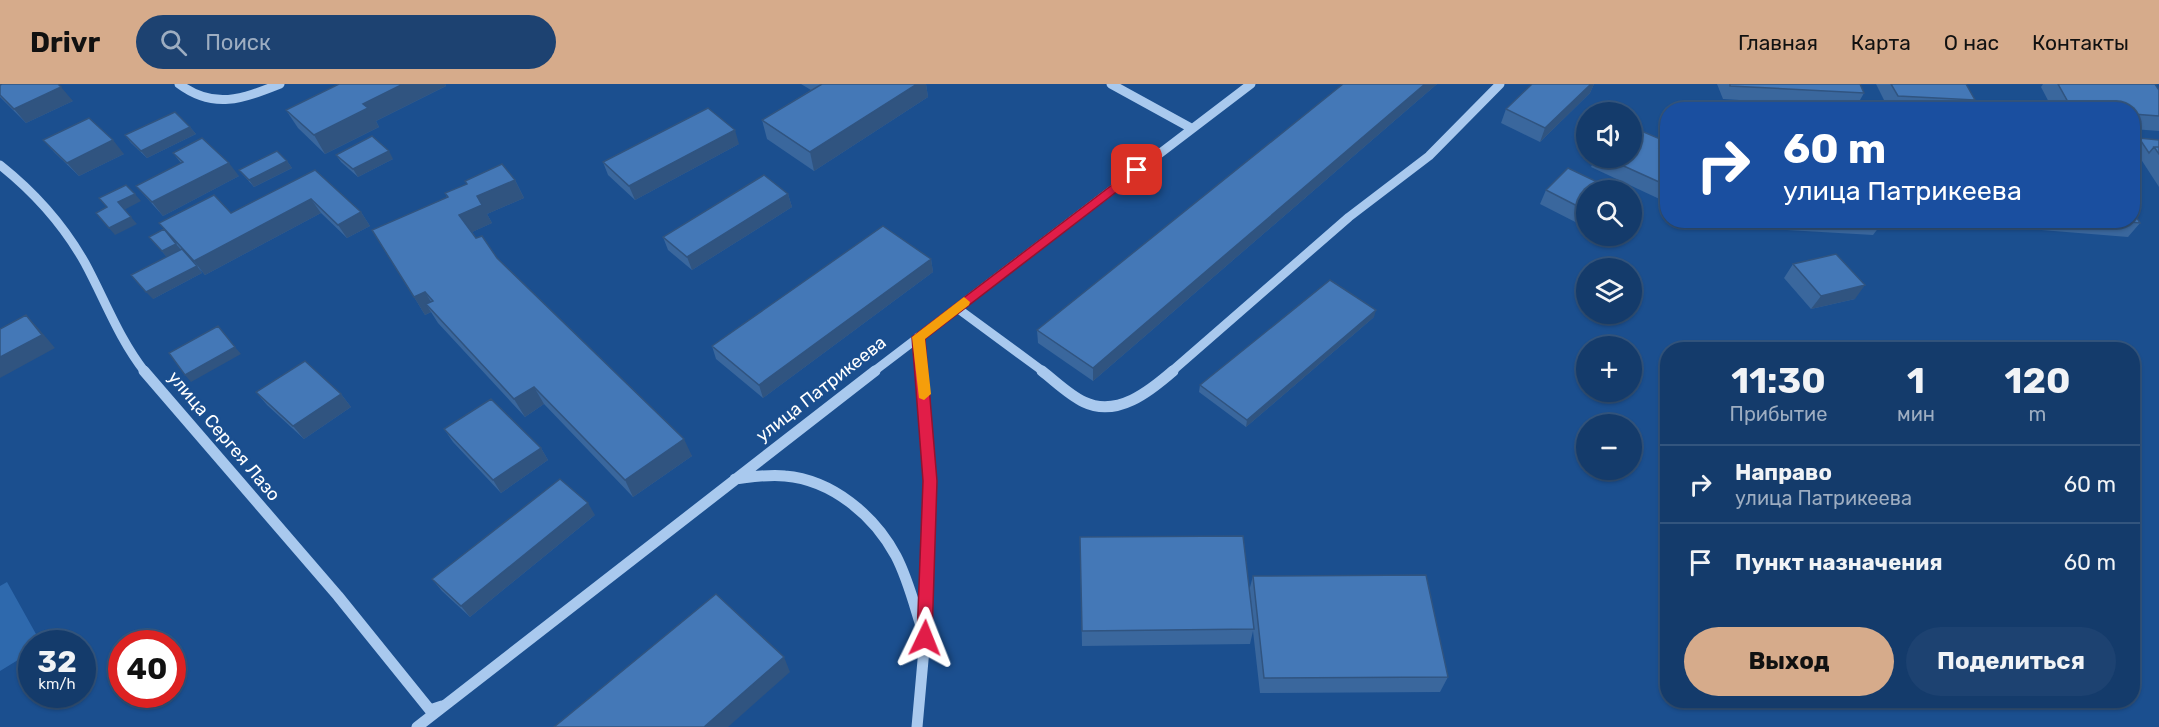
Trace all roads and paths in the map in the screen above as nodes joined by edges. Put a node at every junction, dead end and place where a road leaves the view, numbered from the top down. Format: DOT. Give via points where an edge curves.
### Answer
graph roads {
  1 [pos="179,84"];
  2 [pos="280,84"];
  3 [pos="1111,84"];
  4 [pos="1251,84"];
  5 [pos="1500,84"];
  6 [pos="1191,128"];
  7 [pos="0,165"];
  8 [pos="957,308"];
  9 [pos="918,337"];
  10 [pos="735,479"];
  11 [pos="925,638"];
  12 [pos="444,706"];
  13 [pos="417,727"];
  14 [pos="917,727"];
  1 -- 2 [label="street" via="201,98 222,100"];
  3 -- 6 [label="street"];
  4 -- 6 [label="street, улица Патрикеева"];
  5 -- 8 [label="street" via="1429,156 1349,217 1146,394 1124,404 1103,407 1084,402"];
  6 -- 8 [label="street, улица Патрикеева"];
  7 -- 12 [label="street, улица Сергея Лазо" via="44,205 71,241 93,277 117,333 199,437 308,561 430,710"];
  8 -- 9 [label="street, улица Патрикеева"];
  9 -- 10 [label="street, улица Патрикеева"];
  9 -- 11 [label="street" via="930,481"];
  10 -- 11 [label="street" via="770,474 797,477 822,485 851,504 894,553"];
  10 -- 12 [label="street, улица Патрикеева"];
  11 -- 14 [label="street"];
  12 -- 13 [label="street, улица Патрикеева"];
}
